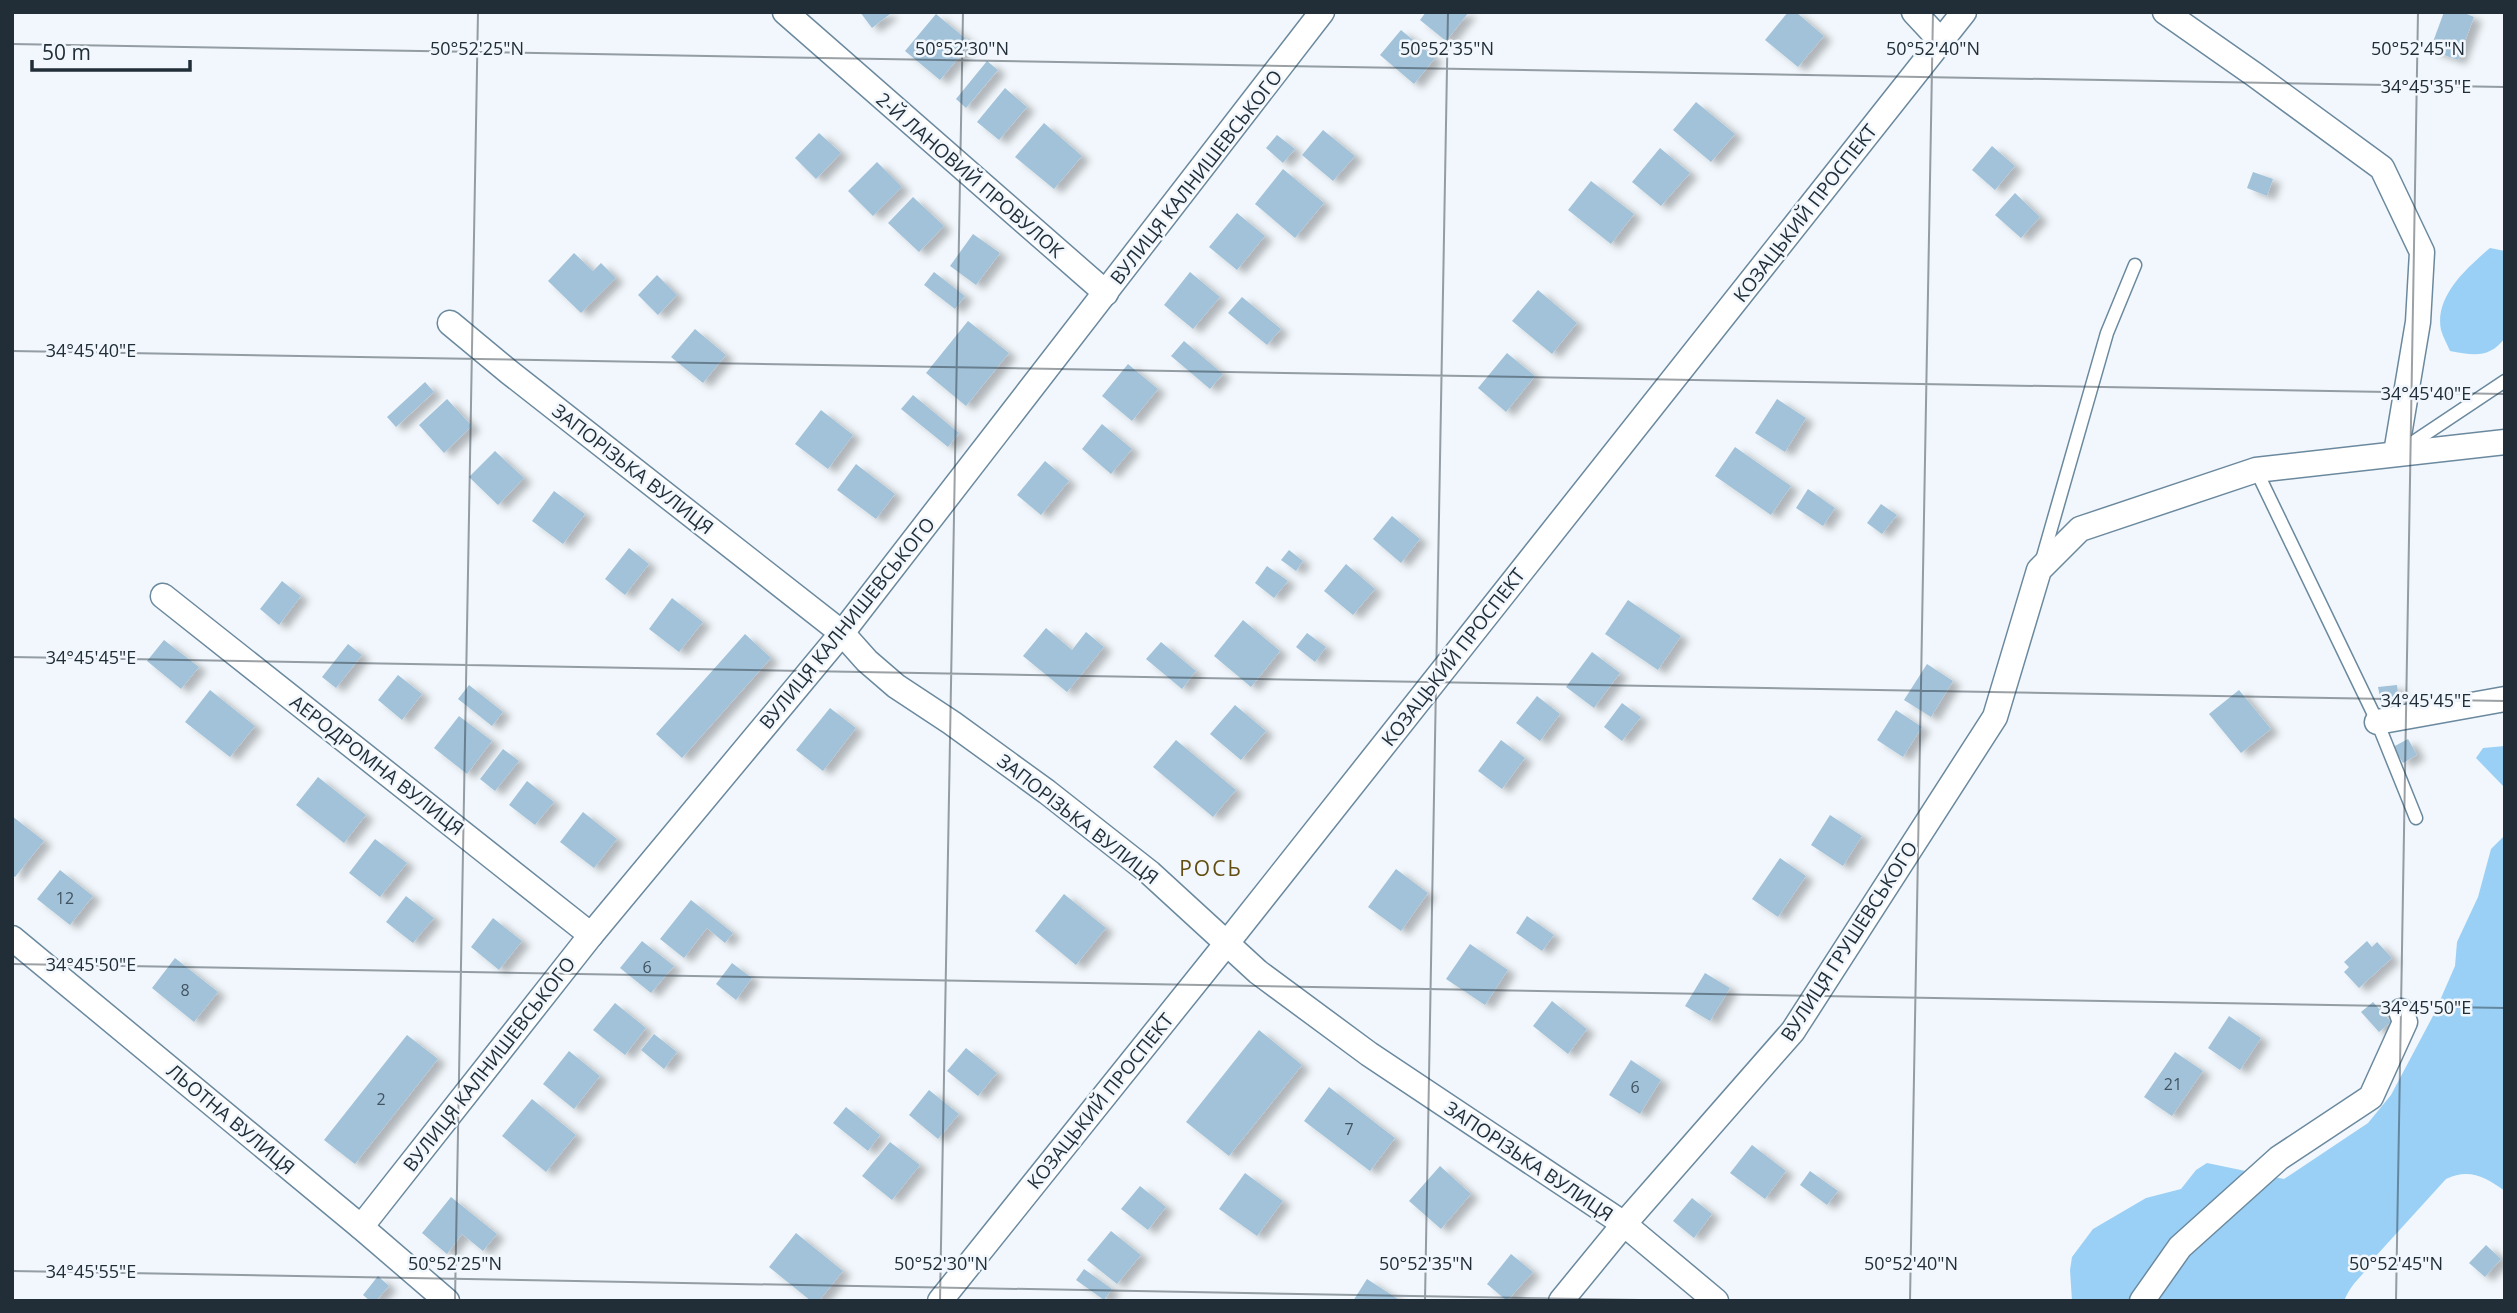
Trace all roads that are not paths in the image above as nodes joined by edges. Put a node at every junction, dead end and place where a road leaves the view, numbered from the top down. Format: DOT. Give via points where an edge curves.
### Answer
graph roads {
  1 [pos="785,12"];
  2 [pos="1322,12"];
  3 [pos="1914,12"];
  4 [pos="1964,12"];
  5 [pos="2165,12"];
  6 [pos="1941,41"];
  7 [pos="2135,265"];
  8 [pos="1106,293"];
  9 [pos="450,323"];
  10 [pos="2505,381"];
  11 [pos="2505,442"];
  12 [pos="2396,453"];
  13 [pos="2256,470"];
  14 [pos="2039,570"];
  15 [pos="163,596"];
  16 [pos="842,633"];
  17 [pos="2505,699"];
  18 [pos="2378,722"];
  19 [pos="2416,818"];
  20 [pos="591,935"];
  21 [pos="12,938"];
  22 [pos="1227,943"];
  23 [pos="2401,1010"];
  24 [pos="1624,1224"];
  25 [pos="361,1227"];
  26 [pos="447,1301"];
  27 [pos="940,1301"];
  28 [pos="1561,1301"];
  29 [pos="1716,1301"];
  30 [pos="2142,1301"];
  1 -- 8 [label="street, 2-Й ЛАНОВИЙ ПРОВУЛОК"];
  2 -- 8 [label="street, ВУЛИЦЯ КАЛНИШЕВСЬКОГО"];
  3 -- 6 [label="street"];
  4 -- 6 [label="street, КОЗАЦЬКИЙ ПРОСПЕКТ"];
  5 -- 12 [label="street" via="2382,169 2422,252 2418,322"];
  6 -- 22 [label="street, КОЗАЦЬКИЙ ПРОСПЕКТ"];
  7 -- 14 [label="lane" via="2107,333"];
  8 -- 16 [label="street, ВУЛИЦЯ КАЛНИШЕВСЬКОГО"];
  9 -- 16 [label="street, ЗАПОРІЗЬКА ВУЛИЦЯ"];
  10 -- 12 [label="lane"];
  11 -- 12 [label="street"];
  12 -- 13 [label="street"];
  13 -- 14 [label="street" via="2080,529"];
  13 -- 18 [label="lane"];
  14 -- 24 [label="street, ВУЛИЦЯ ГРУШЕВСЬКОГО" via="1996,717 1793,1031"];
  15 -- 20 [label="street, АЕРОДРОМНА ВУЛИЦЯ"];
  16 -- 20 [label="street, ВУЛИЦЯ КАЛНИШЕВСЬКОГО"];
  16 -- 22 [label="street, ЗАПОРІЗЬКА ВУЛИЦЯ" via="896,686 1047,792 1150,873"];
  17 -- 18 [label="street"];
  18 -- 19 [label="lane"];
  20 -- 25 [label="street, ВУЛИЦЯ КАЛНИШЕВСЬКОГО"];
  21 -- 25 [label="street, ЛЬОТНА ВУЛИЦЯ"];
  22 -- 24 [label="street, ЗАПОРІЗЬКА ВУЛИЦЯ" via="1258,972 1369,1054"];
  22 -- 27 [label="street, КОЗАЦЬКИЙ ПРОСПЕКТ"];
  23 -- 30 [label="street" via="2405,1022 2371,1097 2279,1158 2180,1247"];
  24 -- 28 [label="street, ВУЛИЦЯ ГРУШЕВСЬКОГО"];
  24 -- 29 [label="street, ЗАПОРІЗЬКА ВУЛИЦЯ"];
  25 -- 26 [label="street, ЛЬОТНА ВУЛИЦЯ"];
}
